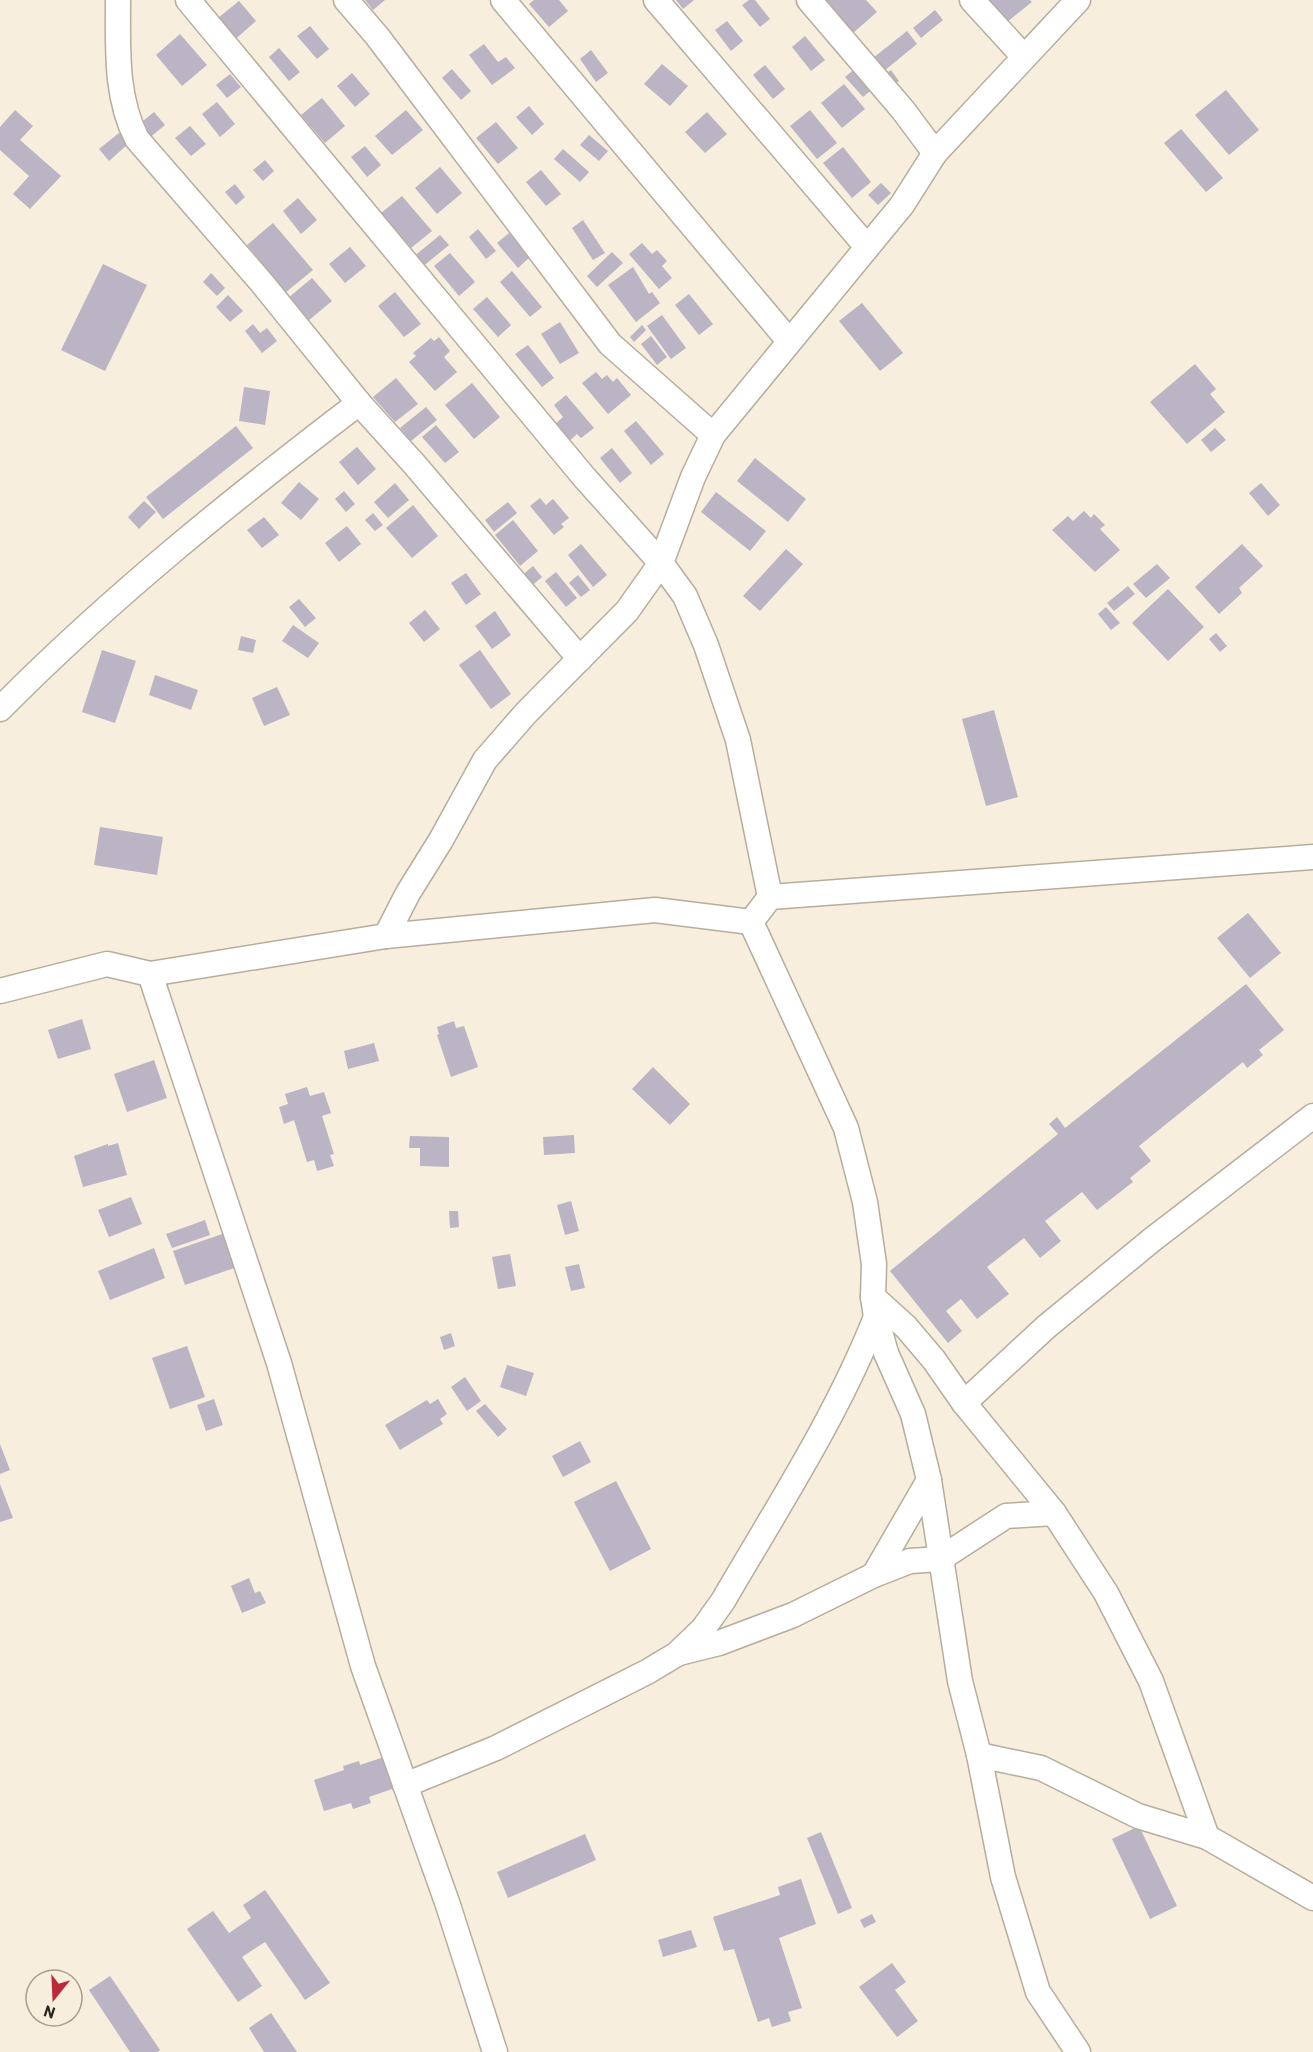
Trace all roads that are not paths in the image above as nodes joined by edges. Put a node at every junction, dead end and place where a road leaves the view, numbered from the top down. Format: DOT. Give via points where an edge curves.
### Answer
graph roads {
  1 [pos="118,0"];
  2 [pos="188,0"];
  3 [pos="346,0"];
  4 [pos="503,0"];
  5 [pos="656,0"];
  6 [pos="809,0"];
  7 [pos="972,0"];
  8 [pos="1078,0"];
  9 [pos="1024,57"];
  10 [pos="935,153"];
  11 [pos="867,247"];
  12 [pos="789,341"];
  13 [pos="359,403"];
  14 [pos="713,435"];
  15 [pos="661,563"];
  16 [pos="580,659"];
  17 [pos="0,709"];
  18 [pos="1313,857"];
  19 [pos="770,897"];
  20 [pos="751,922"];
  21 [pos="386,936"];
  22 [pos="150,974"];
  23 [pos="0,991"];
  24 [pos="1313,1116"];
  25 [pos="874,1307"];
  26 [pos="964,1403"];
  27 [pos="929,1480"];
  28 [pos="1054,1513"];
  29 [pos="940,1559"];
  30 [pos="874,1575"];
  31 [pos="677,1654"];
  32 [pos="979,1755"];
  33 [pos="405,1785"];
  34 [pos="1207,1838"];
  35 [pos="1313,1898"];
  36 [pos="495,2052"];
  37 [pos="1077,2052"];
  1 -- 13 [label="street" via="118,63 123,102 137,139"];
  2 -- 15 [label="street" via="577,468"];
  3 -- 14 [label="street" via="610,344"];
  4 -- 12 [label="street"];
  5 -- 11 [label="street"];
  6 -- 10 [label="street"];
  7 -- 9 [label="street"];
  8 -- 9 [label="street"];
  9 -- 10 [label="street"];
  10 -- 11 [label="street" via="902,205"];
  11 -- 12 [label="street"];
  12 -- 14 [label="street"];
  13 -- 16 [label="street"];
  13 -- 17 [label="street" via="145,572 69,639"];
  14 -- 15 [label="street"];
  15 -- 16 [label="street" via="627,611"];
  15 -- 19 [label="street" via="685,596 718,680 749,786"];
  16 -- 21 [label="street" via="485,760"];
  18 -- 19 [label="street"];
  19 -- 20 [label="street"];
  20 -- 21 [label="street" via="655,910"];
  20 -- 25 [label="street" via="846,1128 865,1202 874,1264"];
  21 -- 22 [label="street"];
  22 -- 23 [label="street" via="107,964"];
  22 -- 33 [label="street" via="279,1363 363,1666"];
  24 -- 26 [label="street" via="1046,1326"];
  25 -- 26 [label="street" via="906,1327"];
  25 -- 27 [label="street" via="886,1353 913,1414"];
  25 -- 31 [label="street" via="861,1356 842,1392 723,1601 703,1629"];
  26 -- 28 [label="street"];
  27 -- 29 [label="street"];
  27 -- 30 [label="street"];
  28 -- 29 [label="street" via="1006,1516"];
  28 -- 34 [label="street" via="1107,1593 1151,1681"];
  29 -- 30 [label="street" via="909,1561"];
  29 -- 32 [label="street" via="960,1682"];
  30 -- 31 [label="street" via="793,1615"];
  31 -- 33 [label="street" via="496,1748"];
  32 -- 34 [label="street" via="1041,1768 1138,1816"];
  32 -- 37 [label="street" via="1003,1877 1038,1992"];
  33 -- 36 [label="street"];
  34 -- 35 [label="street"];
}
